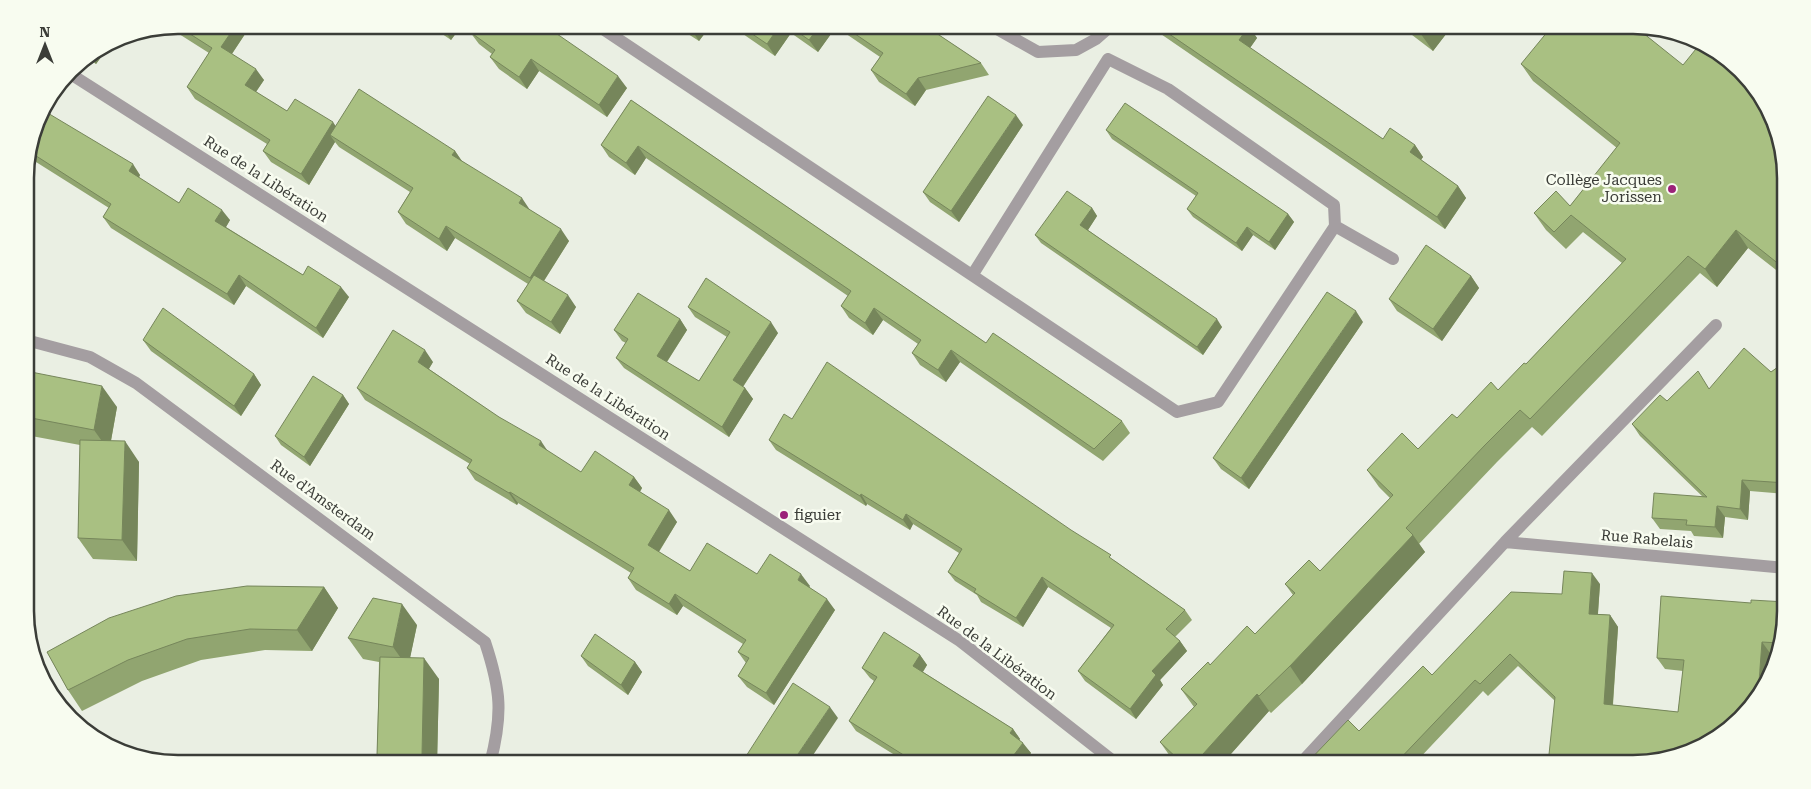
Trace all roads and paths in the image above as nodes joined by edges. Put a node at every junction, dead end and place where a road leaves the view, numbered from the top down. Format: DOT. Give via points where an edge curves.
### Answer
graph roads {
  1 [pos="611,34"];
  2 [pos="1004,34"];
  3 [pos="1102,34"];
  4 [pos="1096,39"];
  5 [pos="1108,59"];
  6 [pos="75,77"];
  7 [pos="1335,226"];
  8 [pos="1393,259"];
  9 [pos="973,274"];
  10 [pos="1716,325"];
  11 [pos="34,342"];
  12 [pos="1505,542"];
  13 [pos="1777,567"];
  14 [pos="492,755"];
  15 [pos="1106,755"];
  16 [pos="1308,755"];
  1 -- 9 [label="street"];
  2 -- 4 [label="street" via="1038,52 1076,50"];
  3 -- 4 [label="street"];
  4 -- 5 [label="street"];
  5 -- 7 [label="street" via="1168,89 1334,205"];
  5 -- 9 [label="street"];
  6 -- 15 [label="street, Rue de la Libération" via="960,641"];
  7 -- 8 [label="street"];
  7 -- 9 [label="street" via="1218,402 1177,412"];
  10 -- 12 [label="street"];
  11 -- 14 [label="street, Rue d'Amsterdam" via="90,357 136,383 484,642 497,678 500,715"];
  12 -- 13 [label="street, Rue Rabelais"];
  12 -- 16 [label="street"];
}
